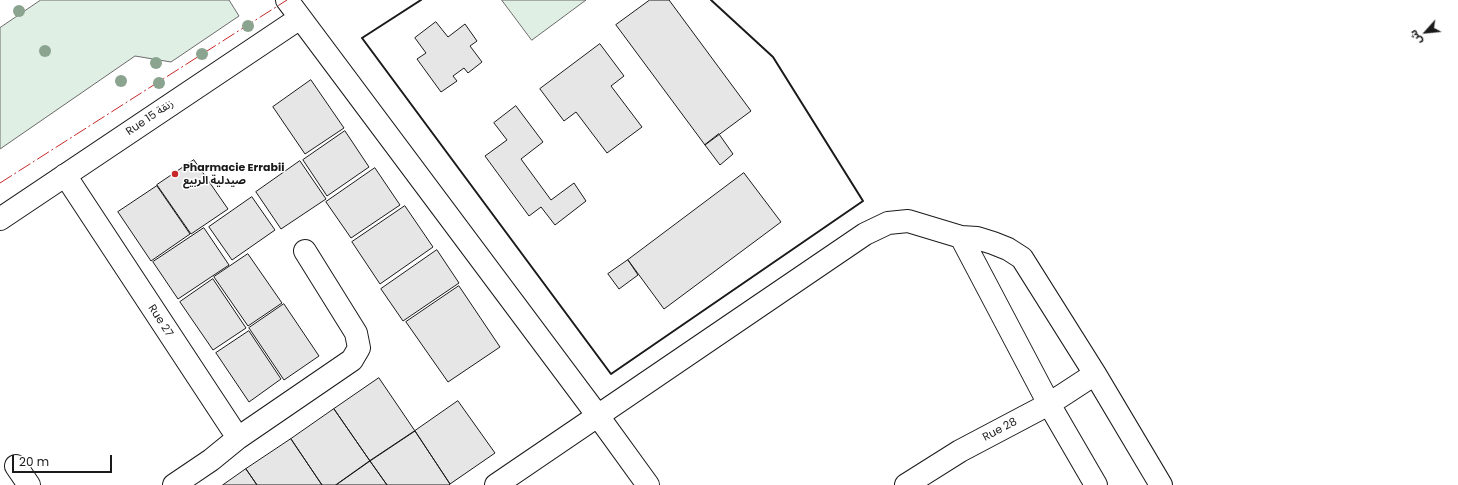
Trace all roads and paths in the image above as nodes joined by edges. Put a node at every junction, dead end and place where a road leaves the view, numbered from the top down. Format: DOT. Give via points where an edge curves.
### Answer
graph roads {
  1 [pos="287,0"];
  2 [pos="300,18"];
  3 [pos="65,175"];
  4 [pos="0,219"];
  5 [pos="961,237"];
  6 [pos="306,251"];
  7 [pos="1095,374"];
  8 [pos="1049,404"];
  9 [pos="598,416"];
  10 [pos="238,438"];
  11 [pos="16,466"];
  12 [pos="29,485"];
  13 [pos="174,485"];
  14 [pos="496,485"];
  15 [pos="648,485"];
  16 [pos="906,485"];
  17 [pos="1096,485"];
  18 [pos="1161,485"];
  1 -- 2 [label="street"];
  2 -- 3 [label="street, Rue 15 زنقة"];
  2 -- 9 [label="street"];
  3 -- 4 [label="street, Rue 15 زنقة"];
  3 -- 10 [label="street, Rue 27"];
  5 -- 7 [label="street" via="993,243 1022,258"];
  5 -- 8 [label="street"];
  5 -- 9 [label="street" via="908,221 888,223 865,234"];
  6 -- 10 [label="street" via="356,333 360,348 352,360"];
  7 -- 8 [label="street, Rue 28"];
  7 -- 18 [label="street"];
  8 -- 16 [label="street, Rue 28" via="960,451"];
  8 -- 17 [label="street"];
  9 -- 14 [label="street"];
  9 -- 15 [label="street"];
  10 -- 13 [label="street"];
  11 -- 12 [label="street"];
}
